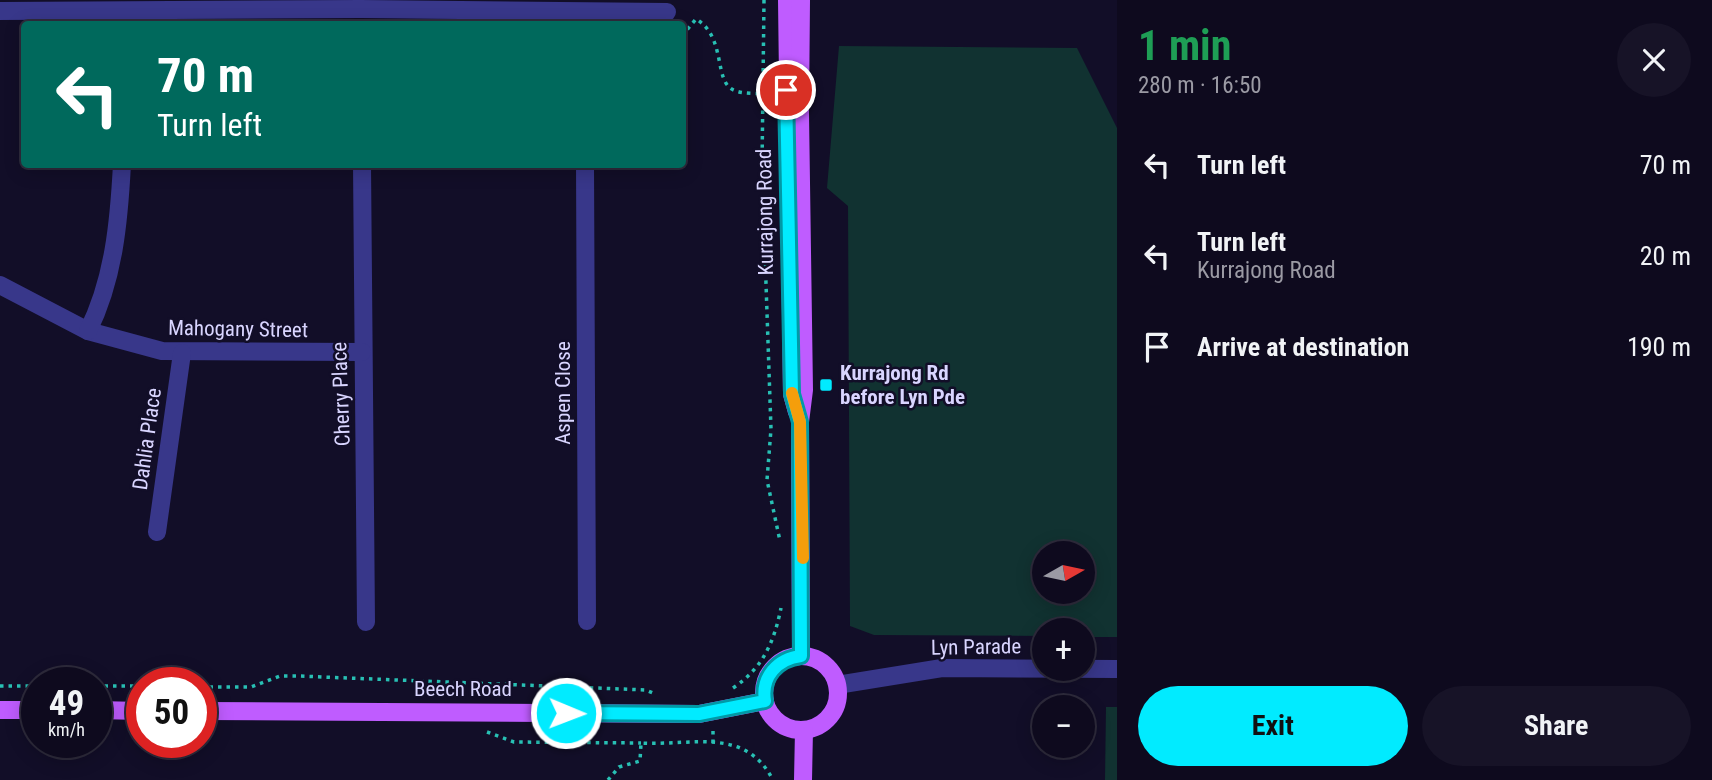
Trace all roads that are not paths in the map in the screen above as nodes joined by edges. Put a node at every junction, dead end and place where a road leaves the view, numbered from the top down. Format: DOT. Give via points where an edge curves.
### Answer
graph roads {
  1 [pos="787,0"];
  2 [pos="801,0"];
  3 [pos="626,6"];
  4 [pos="0,11"];
  5 [pos="667,12"];
  6 [pos="361,17"];
  7 [pos="123,18"];
  8 [pos="584,18"];
  9 [pos="122,168"];
  10 [pos="362,168"];
  11 [pos="585,168"];
  12 [pos="0,286"];
  13 [pos="88,331"];
  14 [pos="362,352"];
  15 [pos="182,353"];
  16 [pos="800,422"];
  17 [pos="157,532"];
  18 [pos="587,621"];
  19 [pos="366,622"];
  20 [pos="801,656"];
  21 [pos="1117,669"];
  22 [pos="837,685"];
  23 [pos="765,701"];
  24 [pos="0,710"];
  25 [pos="21,710"];
  26 [pos="217,711"];
  27 [pos="804,730"];
  28 [pos="803,780"];
  1 -- 16 [label="main road, Kurrajong Road" via="792,394"];
  2 -- 16 [label="main road, Kurrajong Road" via="804,390"];
  3 -- 5 [label="street"];
  3 -- 8 [label="street"];
  4 -- 7 [label="street"];
  6 -- 7 [label="street"];
  6 -- 8 [label="street"];
  9 -- 13 [label="street" via="110,270"];
  10 -- 14 [label="street, Cherry Place"];
  11 -- 18 [label="street, Aspen Close"];
  12 -- 13 [label="street, Mahogany Street"];
  13 -- 15 [label="street, Mahogany Street"];
  14 -- 15 [label="street, Mahogany Street"];
  14 -- 19 [label="street, Cherry Place" via="366,385"];
  15 -- 17 [label="street, Dahlia Place"];
  16 -- 20 [label="main road, Kurrajong Road"];
  20 -- 22 [label="main road" via="821,662"];
  20 -- 23 [label="main road" via="780,663 770,673"];
  21 -- 22 [label="street, Lyn Parade" via="942,668"];
  22 -- 27 [label="main road" via="830,715"];
  23 -- 26 [label="main road, Beech Road" via="699,714"];
  23 -- 27 [label="main road" via="782,725"];
  24 -- 25 [label="main road"];
  27 -- 28 [label="main road"];
}
